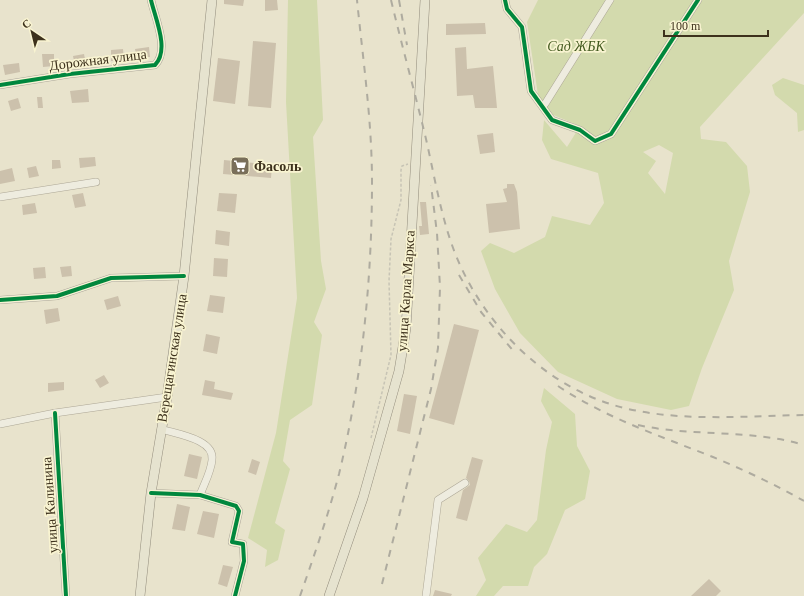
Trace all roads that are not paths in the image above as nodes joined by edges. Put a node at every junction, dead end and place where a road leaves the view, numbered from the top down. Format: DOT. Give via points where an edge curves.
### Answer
graph roads {
  1 [pos="151,0"];
  2 [pos="212,0"];
  3 [pos="425,0"];
  4 [pos="505,0"];
  5 [pos="610,0"];
  6 [pos="698,0"];
  7 [pos="0,85"];
  8 [pos="545,104"];
  9 [pos="96,182"];
  10 [pos="0,197"];
  11 [pos="184,276"];
  12 [pos="0,300"];
  13 [pos="167,397"];
  14 [pos="55,413"];
  15 [pos="0,424"];
  16 [pos="161,430"];
  17 [pos="465,484"];
  18 [pos="151,492"];
  19 [pos="200,495"];
  20 [pos="66,596"];
  21 [pos="140,596"];
  22 [pos="235,596"];
  23 [pos="328,596"];
  24 [pos="426,596"];
  1 -- 7 [label="street, Дорожная улица" via="161,48 159,61 155,65"];
  2 -- 11 [label="main road, Верещагинская улица"];
  3 -- 23 [label="main road, улица Карла Маркса" via="406,328 402,353 363,498"];
  4 -- 6 [label="street" via="507,9 522,27 531,91 552,120 580,130 595,141 611,134"];
  5 -- 8 [label="street"];
  9 -- 10 [label="street"];
  11 -- 12 [label="street" via="111,278 57,296"];
  11 -- 13 [label="main road, Верещагинская улица"];
  13 -- 14 [label="street"];
  13 -- 16 [label="main road, Верещагинская улица"];
  14 -- 15 [label="street"];
  14 -- 20 [label="street, улица Калинина"];
  16 -- 18 [label="main road, Верещагинская улица"];
  16 -- 19 [label="street" via="202,442 209,448 212,461"];
  17 -- 24 [label="street" via="438,500"];
  18 -- 19 [label="street"];
  18 -- 21 [label="main road, Верещагинская улица"];
  19 -- 22 [label="street" via="236,506 239,511 232,542 243,544 244,561"];
}
